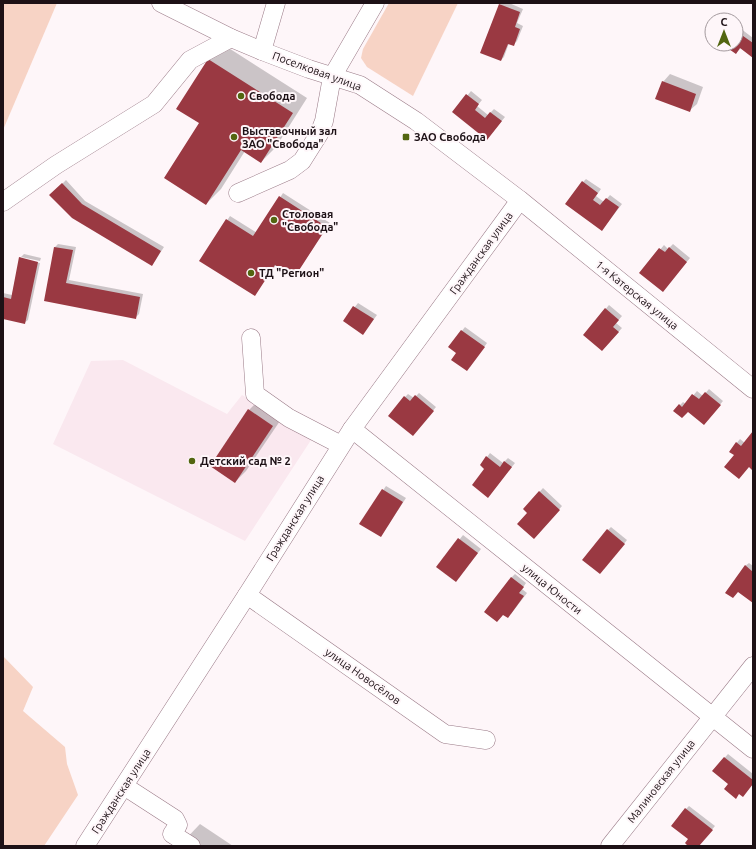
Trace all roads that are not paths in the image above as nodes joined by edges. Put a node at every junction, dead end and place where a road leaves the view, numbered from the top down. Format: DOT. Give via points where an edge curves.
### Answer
graph roads {
  1 [pos="276,3"];
  2 [pos="375,3"];
  3 [pos="168,4"];
  4 [pos="232,38"];
  5 [pos="262,51"];
  6 [pos="332,77"];
  7 [pos="238,193"];
  8 [pos="520,200"];
  9 [pos="3,202"];
  10 [pos="251,338"];
  11 [pos="753,389"];
  12 [pos="352,429"];
  13 [pos="341,445"];
  14 [pos="247,595"];
  15 [pos="753,666"];
  16 [pos="712,716"];
  17 [pos="486,740"];
  18 [pos="753,749"];
  19 [pos="124,786"];
  20 [pos="169,840"];
  21 [pos="85,846"];
  22 [pos="191,846"];
  23 [pos="610,846"];
  1 -- 5 [label="street"];
  2 -- 6 [label="street"];
  3 -- 4 [label="street, Поселковая улица"];
  4 -- 5 [label="street, Поселковая улица"];
  4 -- 9 [label="street" via="190,60 154,104 56,165"];
  5 -- 6 [label="street, Поселковая улица"];
  6 -- 7 [label="street" via="324,121 302,162"];
  6 -- 8 [label="street, Поселковая улица" via="360,85 416,121"];
  8 -- 11 [label="street, 1-я Катерская улица"];
  8 -- 12 [label="street, Гражданская улица"];
  10 -- 13 [label="street" via="255,394 289,418"];
  12 -- 13 [label="street, Гражданская улица"];
  12 -- 16 [label="street, улица Юности"];
  13 -- 14 [label="street, Гражданская улица"];
  14 -- 17 [label="street, улица Новосёлов" via="445,734"];
  14 -- 19 [label="street, Гражданская улица"];
  15 -- 16 [label="street, Малиновская улица"];
  16 -- 18 [label="street, улица Юности"];
  16 -- 23 [label="street, Малиновская улица"];
  19 -- 20 [label="street" via="175,819 178,825"];
  19 -- 21 [label="street, Гражданская улица"];
  20 -- 22 [label="street"];
}
